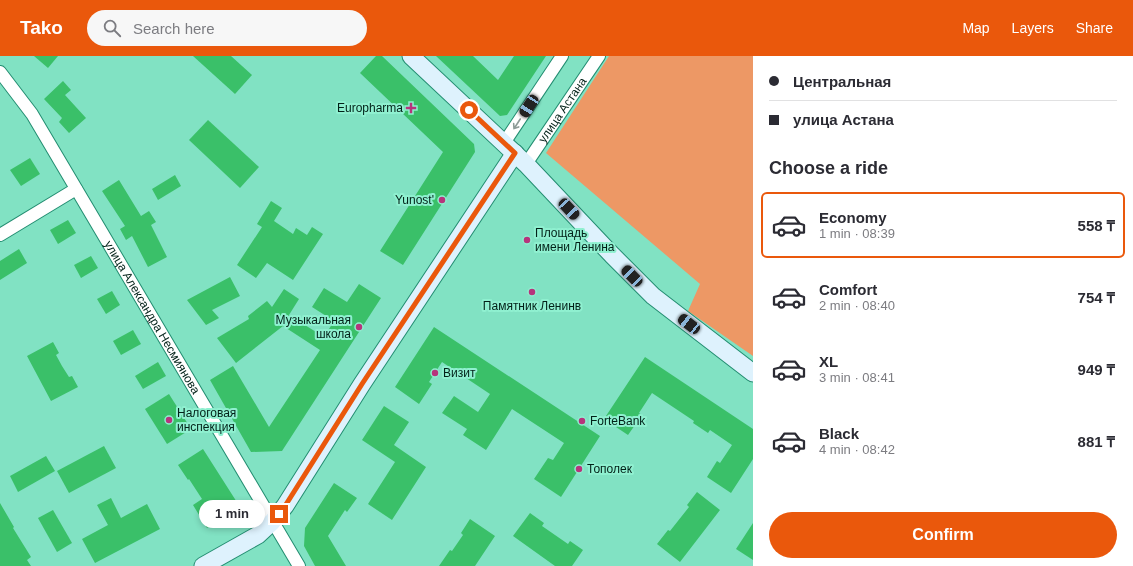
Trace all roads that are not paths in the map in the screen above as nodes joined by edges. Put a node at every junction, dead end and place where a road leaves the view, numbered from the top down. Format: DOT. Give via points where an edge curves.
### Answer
graph roads {
  1 [pos="411,56"];
  2 [pos="562,56"];
  3 [pos="600,56"];
  4 [pos="0,72"];
  5 [pos="515,153"];
  6 [pos="76,188"];
  7 [pos="0,235"];
  8 [pos="753,373"];
  9 [pos="272,522"];
  10 [pos="203,566"];
  11 [pos="299,566"];
  1 -- 5 [label="street"];
  2 -- 5 [label="street, улица Астана, one-way"];
  3 -- 5 [label="street, улица Астана"];
  4 -- 6 [label="street, улица Александра Несмиянова" via="32,114"];
  5 -- 8 [label="street" via="653,296"];
  5 -- 9 [label="street, улица Астана" via="362,384 285,506"];
  6 -- 7 [label="street"];
  6 -- 9 [label="street, улица Александра Несмиянова"];
  9 -- 10 [label="street, улица Астана" via="258,535"];
  9 -- 11 [label="street, улица Александра Несмиянова"];
}
